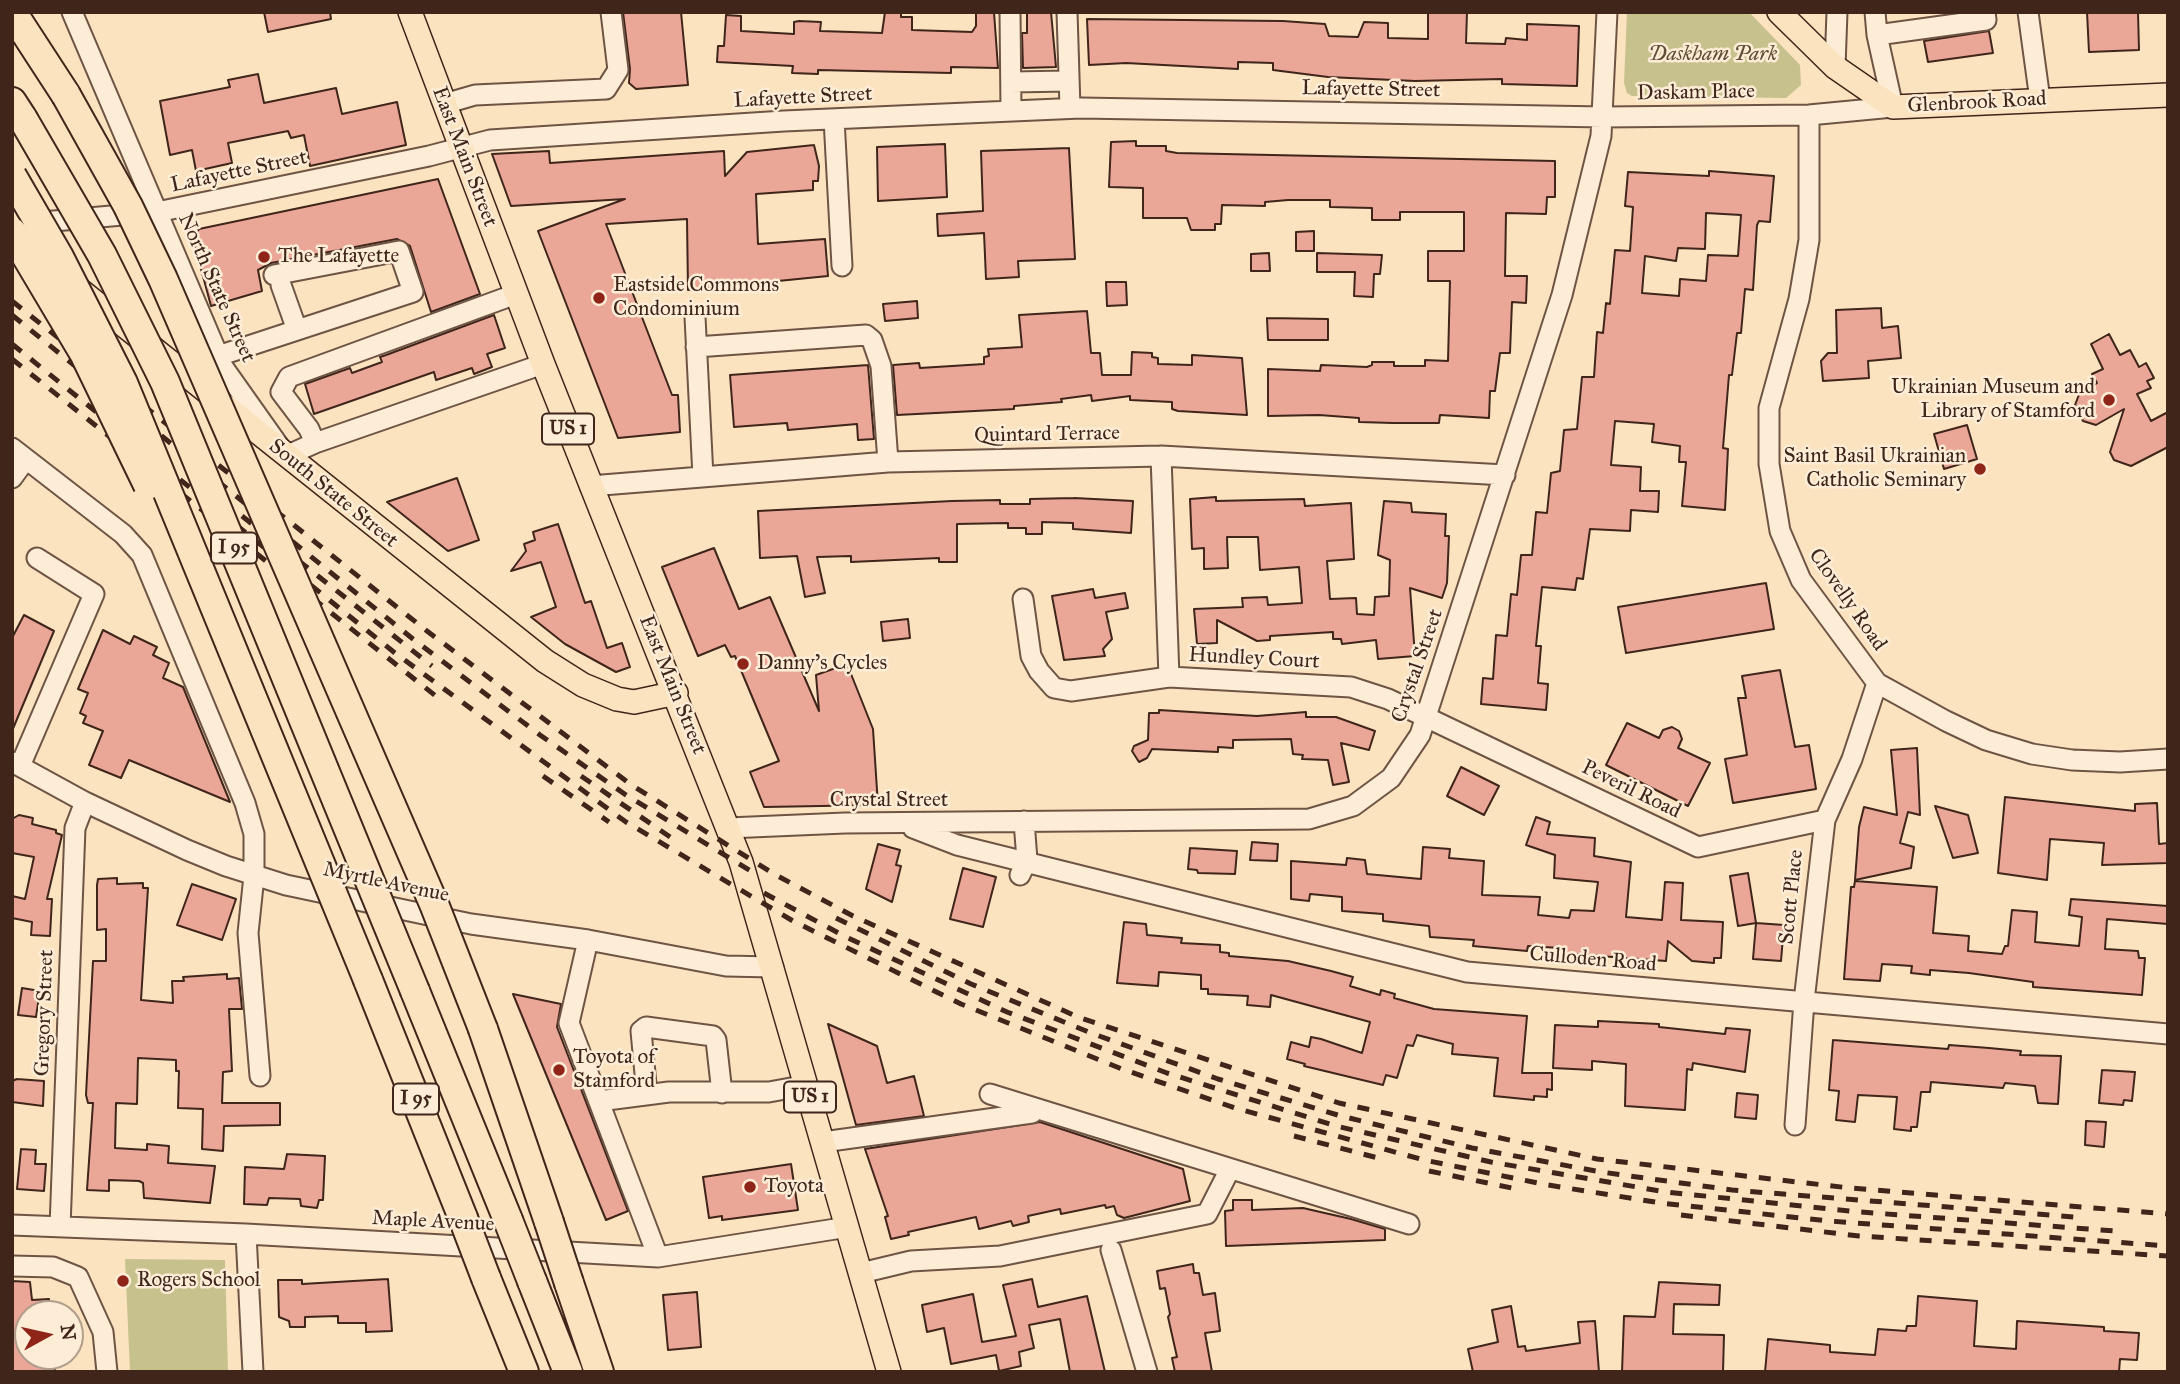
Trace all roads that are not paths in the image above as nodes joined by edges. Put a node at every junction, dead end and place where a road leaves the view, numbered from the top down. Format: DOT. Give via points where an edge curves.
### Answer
graph roads {
  1 [pos="12,12"];
  2 [pos="72,12"];
  3 [pos="410,12"];
  4 [pos="611,12"];
  5 [pos="1010,12"];
  6 [pos="1067,12"];
  7 [pos="1607,12"];
  8 [pos="1779,12"];
  9 [pos="1837,12"];
  10 [pos="1875,12"];
  11 [pos="1985,12"];
  12 [pos="2028,12"];
  13 [pos="1877,35"];
  14 [pos="1835,66"];
  15 [pos="1069,80"];
  16 [pos="1011,82"];
  17 [pos="2168,95"];
  18 [pos="2040,100"];
  19 [pos="444,104"];
  20 [pos="1893,107"];
  21 [pos="1070,108"];
  22 [pos="18,111"];
  23 [pos="1011,111"];
  24 [pos="1809,115"];
  25 [pos="1604,117"];
  26 [pos="834,118"];
  27 [pos="460,148"];
  28 [pos="12,176"];
  29 [pos="157,212"];
  30 [pos="12,225"];
  31 [pos="12,234"];
  32 [pos="842,266"];
  33 [pos="516,294"];
  34 [pos="695,317"];
  35 [pos="297,330"];
  36 [pos="696,347"];
  37 [pos="221,361"];
  38 [pos="543,364"];
  39 [pos="315,443"];
  40 [pos="19,453"];
  41 [pos="286,456"];
  42 [pos="1161,456"];
  43 [pos="888,462"];
  44 [pos="1505,475"];
  45 [pos="704,477"];
  46 [pos="12,478"];
  47 [pos="590,486"];
  48 [pos="37,558"];
  49 [pos="1023,599"];
  50 [pos="1169,677"];
  51 [pos="1877,683"];
  52 [pos="676,693"];
  53 [pos="258,709"];
  54 [pos="1427,716"];
  55 [pos="2168,759"];
  56 [pos="16,764"];
  57 [pos="85,802"];
  58 [pos="1825,820"];
  59 [pos="1024,821"];
  60 [pos="904,824"];
  61 [pos="728,828"];
  62 [pos="1023,868"];
  63 [pos="254,876"];
  64 [pos="588,940"];
  65 [pos="773,967"];
  66 [pos="1804,1001"];
  67 [pos="2168,1034"];
  68 [pos="260,1076"];
  69 [pos="807,1085"];
  70 [pos="722,1093"];
  71 [pos="990,1094"];
  72 [pos="647,1095"];
  73 [pos="599,1101"];
  74 [pos="1035,1108"];
  75 [pos="1795,1125"];
  76 [pos="823,1142"];
  77 [pos="1230,1169"];
  78 [pos="12,1224"];
  79 [pos="1409,1224"];
  80 [pos="60,1227"];
  81 [pos="848,1227"];
  82 [pos="246,1234"];
  83 [pos="1111,1250"];
  84 [pos="658,1257"];
  85 [pos="12,1266"];
  86 [pos="861,1273"];
  87 [pos="107,1372"];
  88 [pos="253,1372"];
  89 [pos="524,1372"];
  90 [pos="568,1372"];
  91 [pos="599,1372"];
  92 [pos="890,1372"];
  93 [pos="1147,1372"];
  1 -- 91 [label="highway, bridge" via="118,186 163,279 434,904 483,1029"];
  2 -- 29 [label="street, North State Street"];
  3 -- 19 [label="main road, East Main Street / US 1"];
  4 -- 19 [label="street" via="618,70 606,89 475,95"];
  5 -- 16 [label="street"];
  6 -- 15 [label="street"];
  7 -- 25 [label="street"];
  8 -- 14 [label="main road, Glenbrook Road"];
  9 -- 14 [label="street"];
  10 -- 13 [label="street"];
  11 -- 13 [label="street" via="1986,20"];
  12 -- 18 [label="street"];
  13 -- 20 [label="street"];
  14 -- 20 [label="main road, Glenbrook Road"];
  15 -- 16 [label="street"];
  15 -- 21 [label="street"];
  16 -- 23 [label="street"];
  17 -- 18 [label="main road, Glenbrook Road"];
  18 -- 20 [label="main road, Glenbrook Road"];
  19 -- 27 [label="main road, East Main Street / US 1"];
  20 -- 24 [label="street, Daskam Place"];
  21 -- 23 [label="street, Lafayette Street"];
  21 -- 25 [label="street, Lafayette Street"];
  22 -- 90 [label="highway, I 95, bridge" via="102,255 165,382"];
  23 -- 26 [label="street, Lafayette Street"];
  24 -- 25 [label="street, Daskam Place"];
  24 -- 51 [label="street, Clovelly Road" via="1809,240 1799,299 1769,408 1770,486 1787,553 1801,580"];
  25 -- 44 [label="street, Crystal Street" via="1562,295"];
  26 -- 27 [label="street, Lafayette Street" via="490,140"];
  26 -- 32 [label="street"];
  27 -- 29 [label="street, Lafayette Street"];
  27 -- 33 [label="main road, East Main Street / US 1"];
  28 -- 53 [label="highway, I 95, bridge" via="123,383"];
  29 -- 30 [label="street, Lafayette Street"];
  29 -- 37 [label="street, North State Street"];
  31 -- 41 [label="main road, South State Street"];
  31 -- 53 [label="highway, bridge" via="84,353"];
  33 -- 38 [label="main road, East Main Street / US 1"];
  33 -- 39 [label="street" via="289,377 281,392"];
  34 -- 36 [label="street"];
  35 -- 35 [label="street" via="413,292 399,251 278,280"];
  35 -- 37 [label="street"];
  36 -- 43 [label="street" via="866,335 881,366"];
  36 -- 45 [label="street"];
  37 -- 41 [label="street, North State Street"];
  38 -- 39 [label="street"];
  38 -- 47 [label="main road, East Main Street / US 1"];
  39 -- 41 [label="street"];
  40 -- 46 [label="street"];
  40 -- 63 [label="street" via="123,534 142,555 245,803 254,834"];
  41 -- 52 [label="main road, South State Street" via="565,675 634,702"];
  42 -- 43 [label="street, Quintard Terrace"];
  42 -- 44 [label="street, Quintard Terrace"];
  42 -- 50 [label="street, Hundley Court"];
  43 -- 45 [label="street, Quintard Terrace"];
  44 -- 54 [label="street, Crystal Street"];
  45 -- 47 [label="street, Quintard Terrace"];
  47 -- 52 [label="main road, East Main Street / US 1"];
  48 -- 56 [label="street" via="94,594"];
  49 -- 50 [label="street" via="1031,656 1054,688 1071,691"];
  50 -- 54 [label="street, Hundley Court" via="1351,687"];
  51 -- 55 [label="street, Clovelly Road" via="1966,731 2032,754 2108,762"];
  51 -- 58 [label="street, Scott Place" via="1852,759"];
  52 -- 61 [label="main road, East Main Street / US 1"];
  53 -- 89 [label="highway, I 95, bridge"];
  54 -- 58 [label="street, Peveril Road" via="1698,848"];
  54 -- 59 [label="street, Crystal Street" via="1391,778 1353,806 1331,814"];
  56 -- 57 [label="street, Myrtle Avenue"];
  57 -- 63 [label="street, Myrtle Avenue"];
  57 -- 80 [label="street, Gregory Street" via="75,828"];
  58 -- 66 [label="street, Scott Place"];
  59 -- 60 [label="street, Crystal Street"];
  59 -- 62 [label="street"];
  60 -- 61 [label="street, Crystal Street"];
  60 -- 62 [label="street, Culloden Road"];
  61 -- 65 [label="main road, East Main Street / US 1"];
  62 -- 66 [label="street, Culloden Road" via="1467,972"];
  63 -- 64 [label="street, Myrtle Avenue" via="471,924"];
  63 -- 68 [label="street" via="248,933"];
  64 -- 65 [label="street, Myrtle Avenue" via="726,966"];
  64 -- 73 [label="street" via="569,1023"];
  65 -- 69 [label="main road, East Main Street / US 1"];
  66 -- 67 [label="street, Culloden Road"];
  66 -- 75 [label="street, Scott Place"];
  69 -- 70 [label="street"];
  69 -- 76 [label="main road, East Main Street / US 1"];
  70 -- 72 [label="street"];
  70 -- 72 [label="street" via="713,1036 646,1027 641,1031"];
  71 -- 74 [label="street"];
  72 -- 73 [label="street"];
  73 -- 84 [label="street"];
  74 -- 76 [label="street" via="1032,1113"];
  74 -- 77 [label="street"];
  76 -- 81 [label="main road, East Main Street / US 1"];
  77 -- 79 [label="street"];
  77 -- 86 [label="street" via="1207,1214 1000,1256 911,1261"];
  78 -- 80 [label="street, Maple Avenue"];
  80 -- 82 [label="street, Maple Avenue"];
  81 -- 84 [label="street, Maple Avenue"];
  81 -- 86 [label="main road, East Main Street / US 1"];
  82 -- 84 [label="street, Maple Avenue"];
  82 -- 88 [label="street"];
  83 -- 93 [label="street"];
  85 -- 87 [label="street" via="62,1269 78,1277 103,1332"];
  86 -- 92 [label="main road, East Main Street / US 1"];
}
